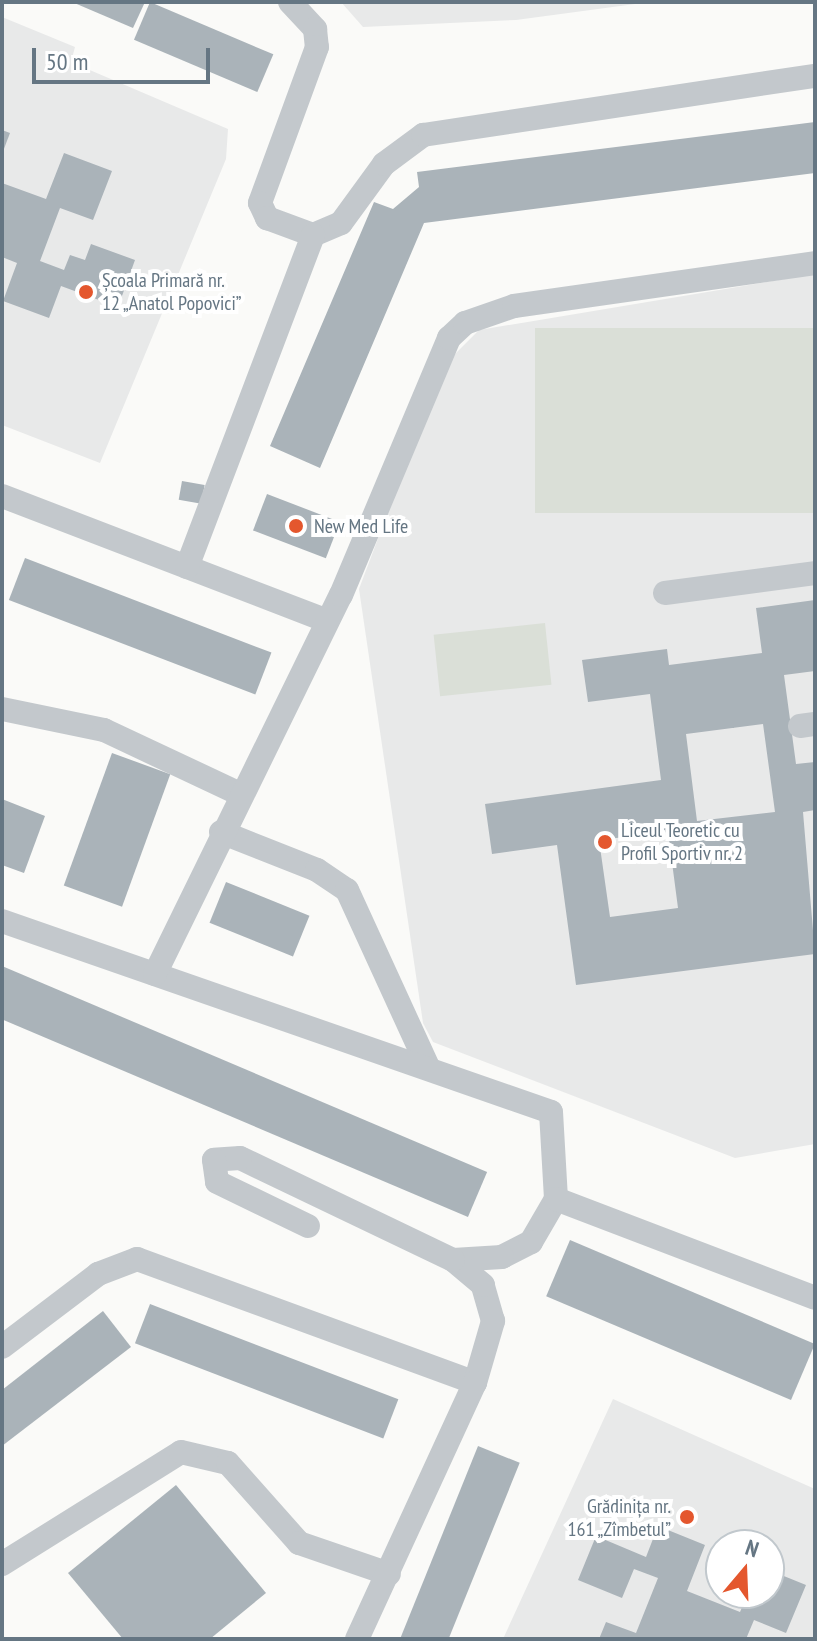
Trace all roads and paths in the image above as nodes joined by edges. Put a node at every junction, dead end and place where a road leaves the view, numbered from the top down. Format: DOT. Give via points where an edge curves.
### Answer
graph roads {
  1 [pos="290,2"];
  2 [pos="815,76"];
  3 [pos="313,235"];
  4 [pos="815,263"];
  5 [pos="2,496"];
  6 [pos="187,567"];
  7 [pos="815,573"];
  8 [pos="665,593"];
  9 [pos="327,621"];
  10 [pos="2,709"];
  11 [pos="240,794"];
  12 [pos="221,832"];
  13 [pos="2,921"];
  14 [pos="155,974"];
  15 [pos="427,1065"];
  16 [pos="556,1199"];
  17 [pos="308,1226"];
  18 [pos="453,1260"];
  19 [pos="815,1298"];
  20 [pos="2,1347"];
  21 [pos="475,1383"];
  22 [pos="2,1564"];
  23 [pos="389,1574"];
  24 [pos="357,1639"];
  1 -- 3 [label="lane" via="315,29 317,47 260,203 267,218"];
  2 -- 3 [label="lane" via="423,135 384,164 341,223"];
  3 -- 6 [label="lane"];
  4 -- 9 [label="lane" via="514,306 465,323 432,364"];
  5 -- 6 [label="lane"];
  6 -- 9 [label="lane"];
  7 -- 8 [label="lane"];
  9 -- 11 [label="lane"];
  10 -- 11 [label="lane" via="104,730"];
  11 -- 12 [label="lane"];
  12 -- 14 [label="lane"];
  12 -- 15 [label="lane" via="317,870 347,890"];
  13 -- 14 [label="lane"];
  14 -- 15 [label="lane"];
  15 -- 16 [label="lane" via="551,1112"];
  16 -- 18 [label="lane" via="531,1242 502,1257"];
  16 -- 19 [label="lane"];
  17 -- 18 [label="lane" via="217,1182 214,1160 240,1158"];
  18 -- 21 [label="lane" via="493,1302"];
  20 -- 21 [label="lane" via="98,1274 137,1259"];
  21 -- 23 [label="lane"];
  22 -- 23 [label="lane" via="181,1452 228,1463 299,1543"];
  23 -- 24 [label="lane"];
}
